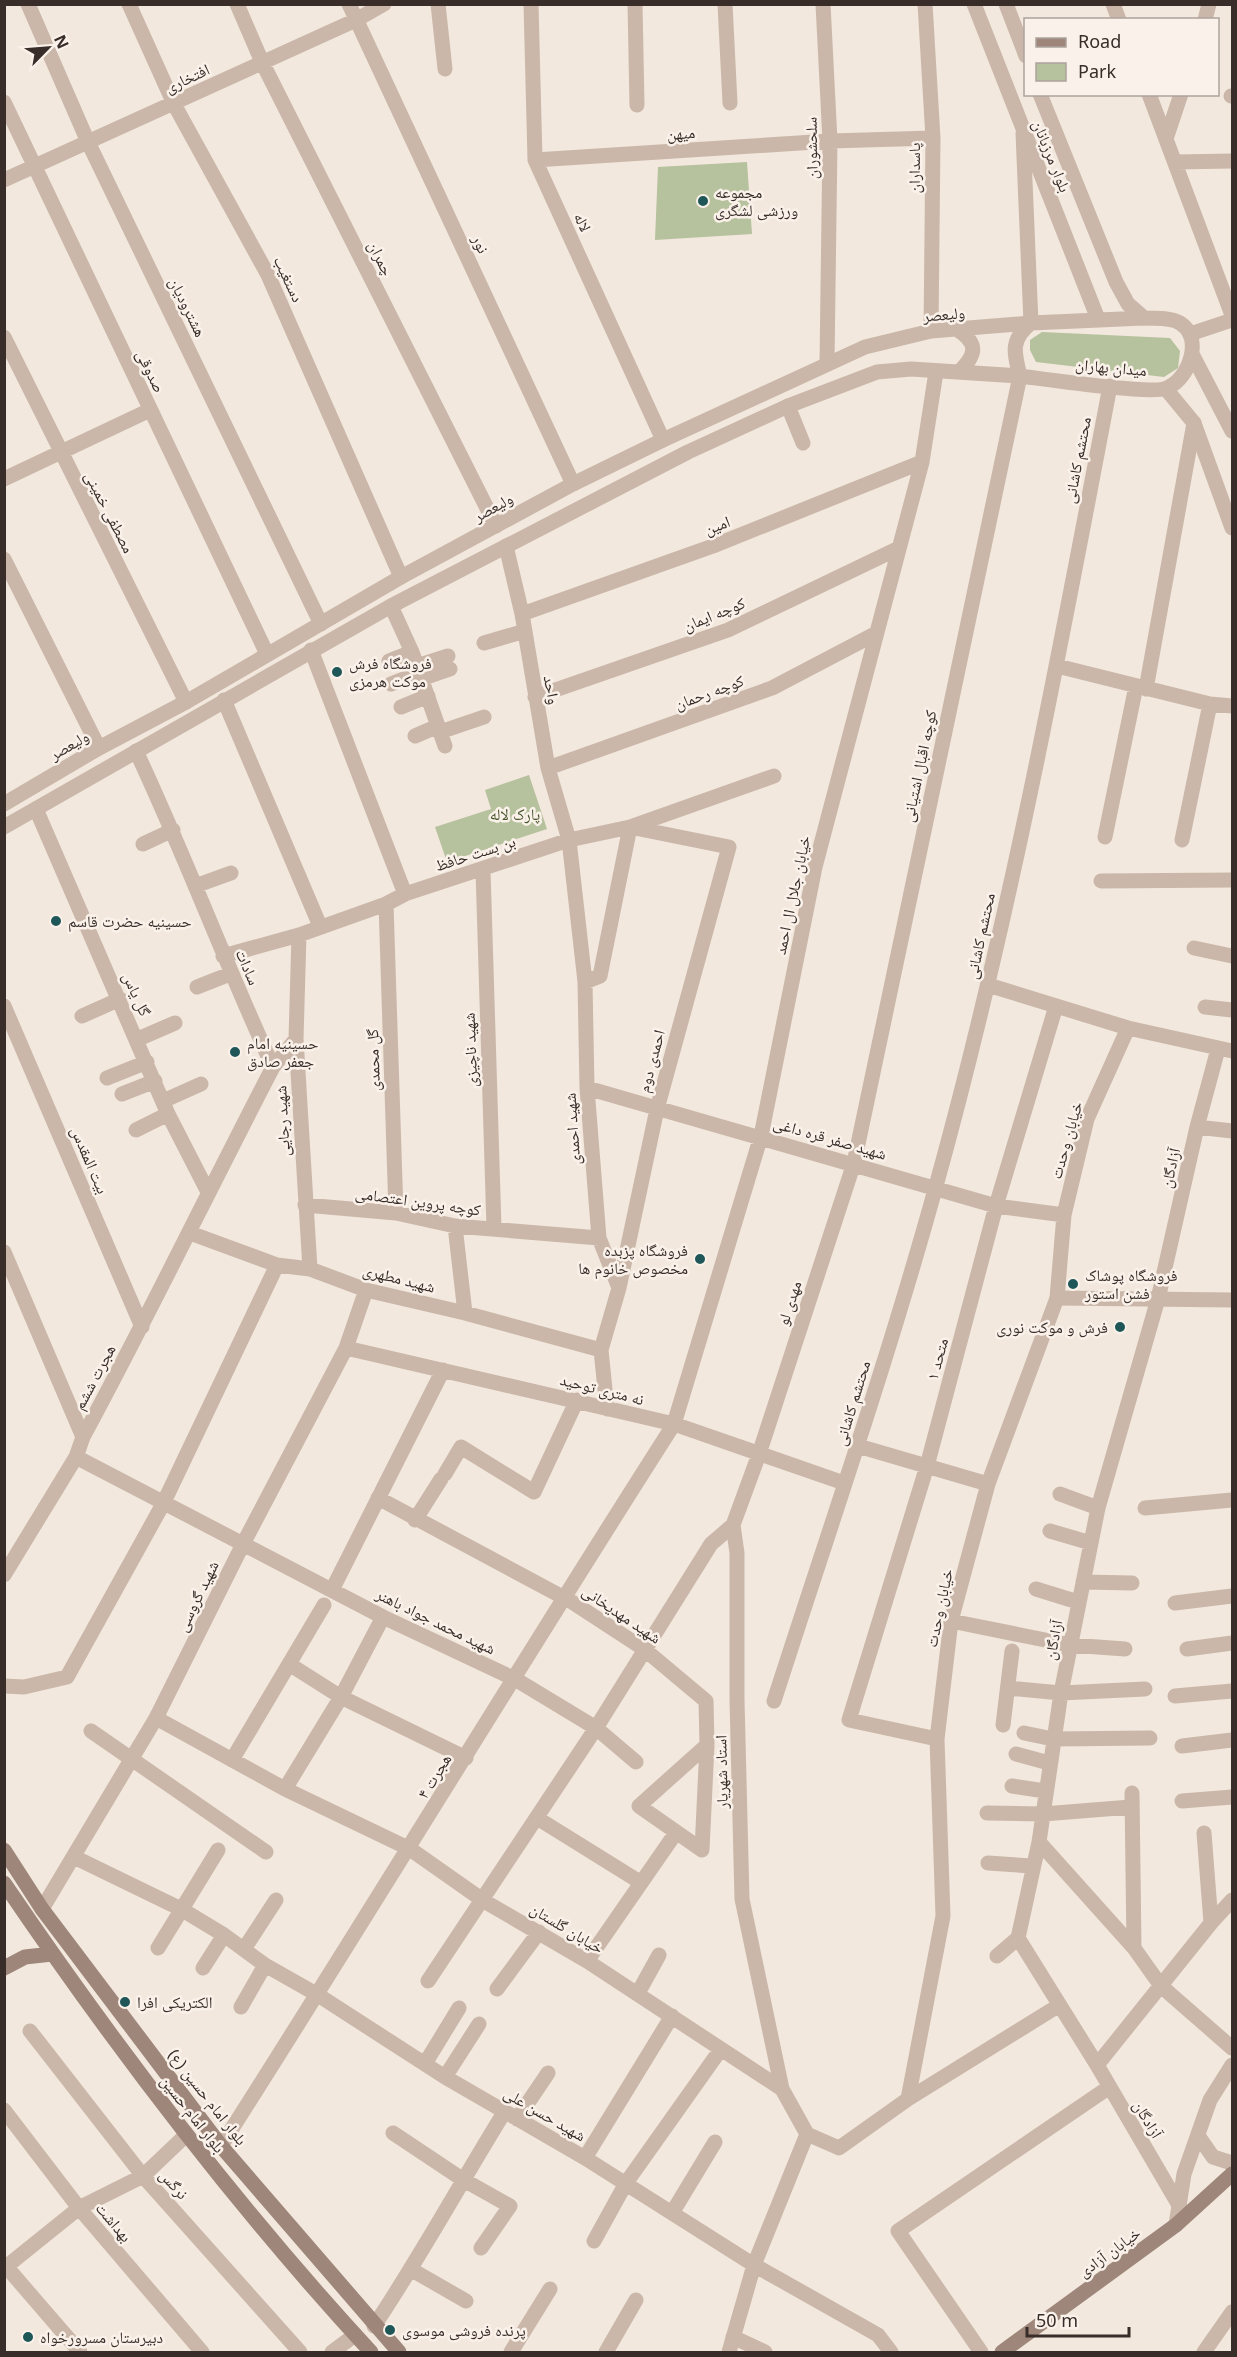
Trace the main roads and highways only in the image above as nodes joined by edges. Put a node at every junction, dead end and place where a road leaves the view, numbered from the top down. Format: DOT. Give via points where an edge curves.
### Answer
graph roads {
  1 [pos="4,1850"];
  2 [pos="4,1883"];
  3 [pos="52,1954"];
  4 [pos="4,1968"];
  5 [pos="1232,2174"];
  6 [pos="371,2352"];
  7 [pos="399,2352"];
  8 [pos="1002,2352"];
  1 -- 7 [label="main road, بلوار امام حسین (ع)" via="42,1909 221,2146"];
  2 -- 3 [label="main road, بلوار امام حسین"];
  3 -- 4 [label="main road" via="25,1957"];
  3 -- 6 [label="main road, بلوار امام حسین" via="185,2136"];
  5 -- 8 [label="main road, خیابان آزادی" via="1176,2225"];
}
